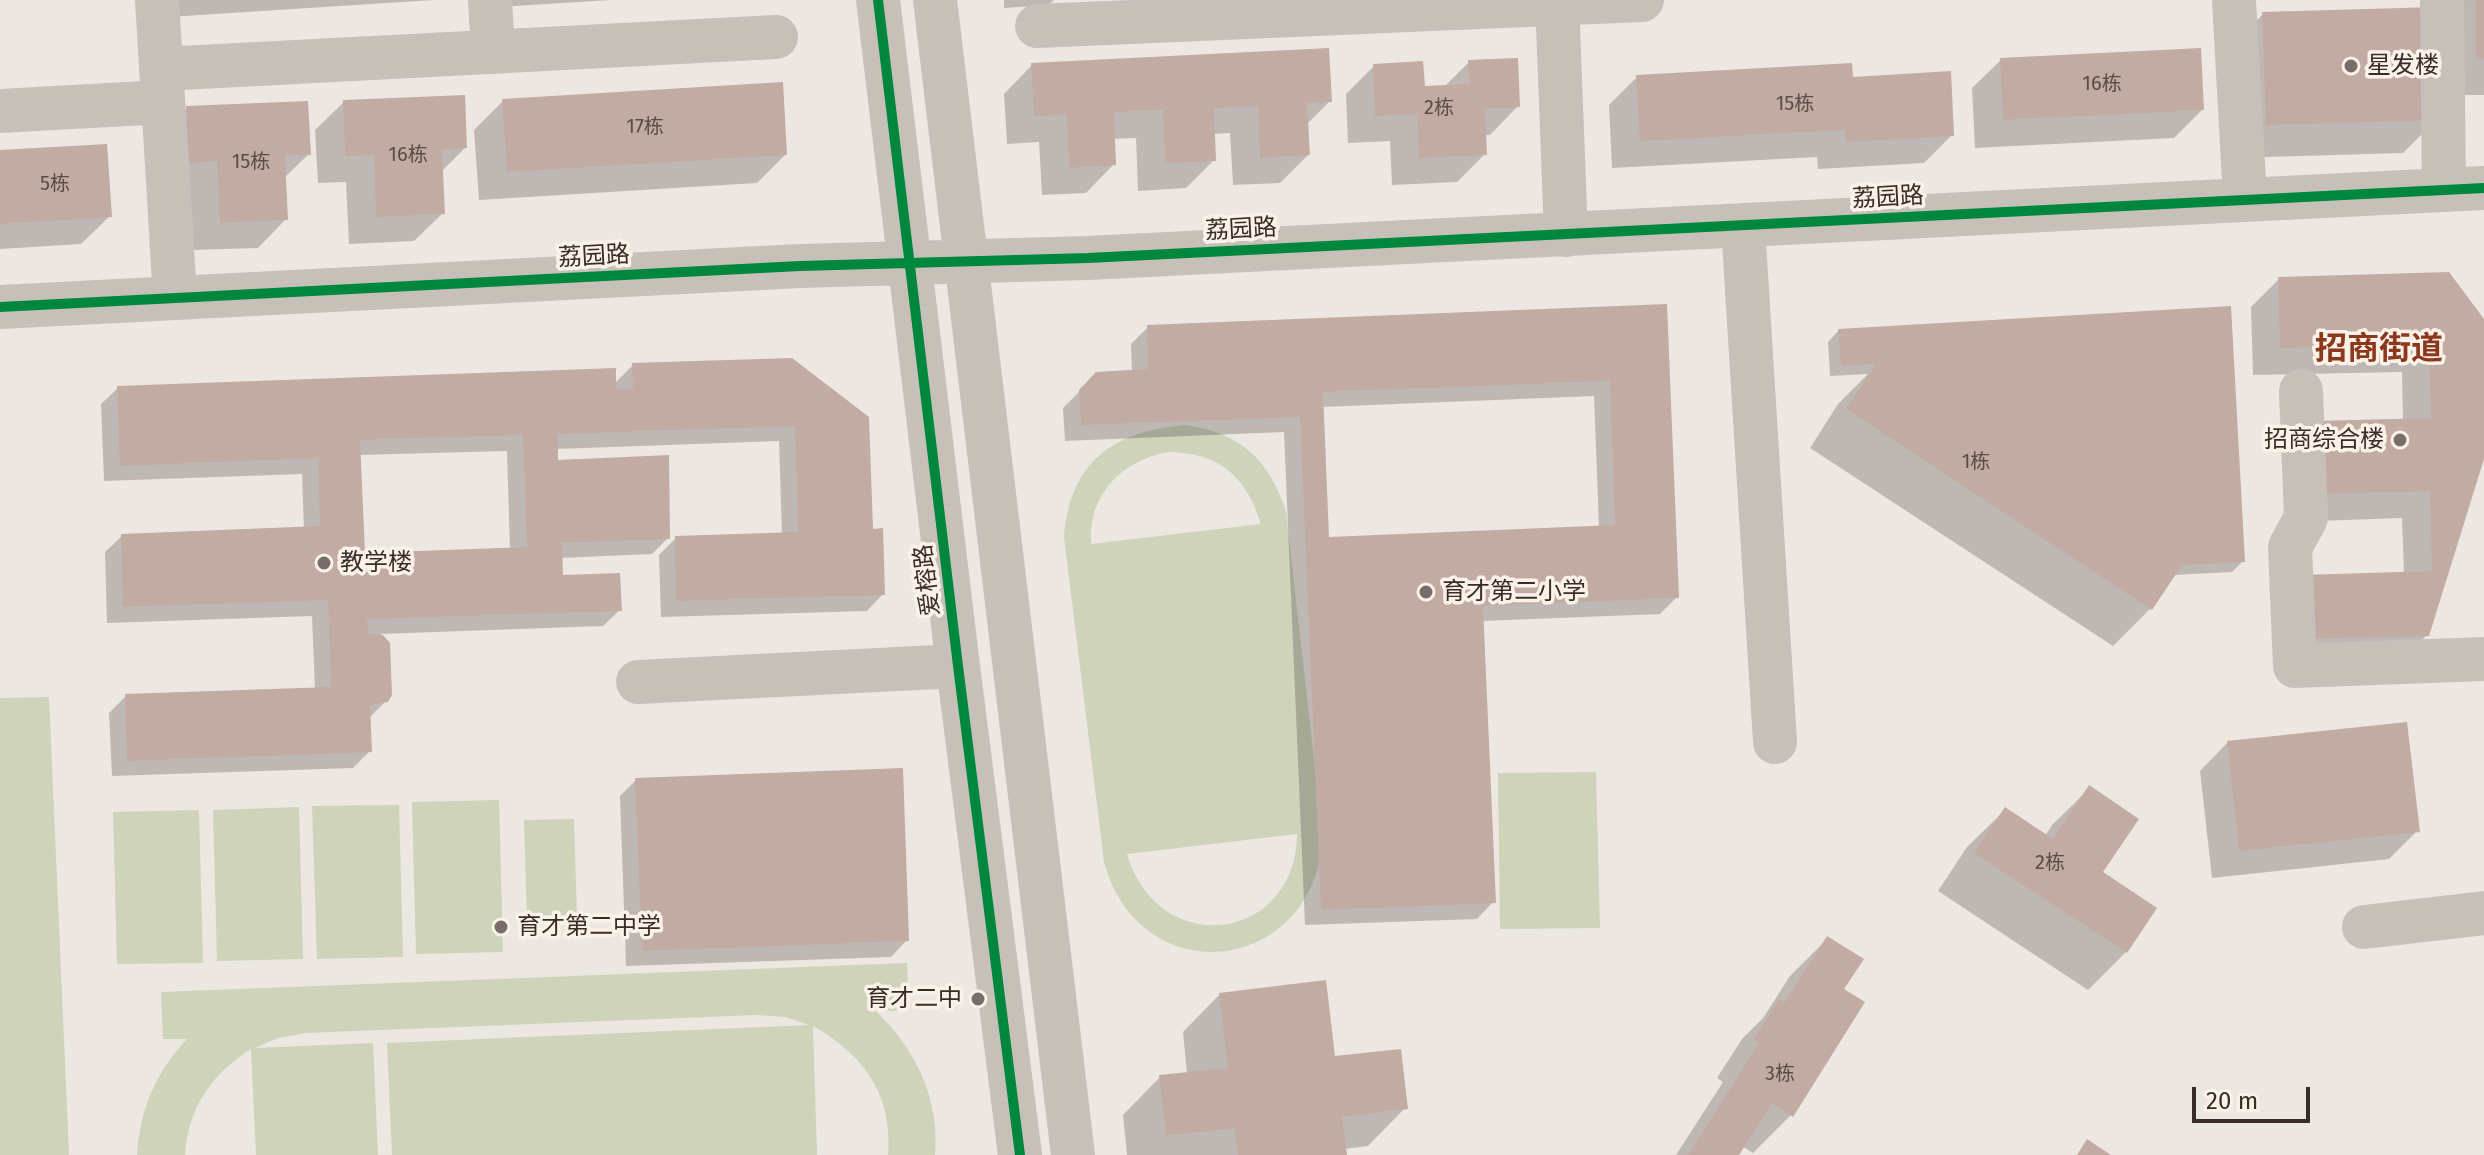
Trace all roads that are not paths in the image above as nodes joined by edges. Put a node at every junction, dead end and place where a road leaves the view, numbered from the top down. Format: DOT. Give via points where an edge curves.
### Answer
graph roads {
  1 [pos="157,0"];
  2 [pos="490,0"];
  3 [pos="878,0"];
  4 [pos="935,0"];
  5 [pos="1642,0"];
  6 [pos="2234,0"];
  7 [pos="2442,0"];
  8 [pos="1557,2"];
  9 [pos="1330,7"];
  10 [pos="1037,26"];
  11 [pos="776,37"];
  12 [pos="493,52"];
  13 [pos="162,85"];
  14 [pos="0,111"];
  15 [pos="2464,189"];
  16 [pos="2245,200"];
  17 [pos="1743,225"];
  18 [pos="1566,235"];
  19 [pos="966,262"];
  20 [pos="911,263"];
  21 [pos="175,298"];
  22 [pos="0,307"];
  23 [pos="2301,391"];
  24 [pos="2484,659"];
  25 [pos="958,666"];
  26 [pos="638,682"];
  27 [pos="1775,742"];
  28 [pos="2484,913"];
  29 [pos="2364,927"];
  30 [pos="1020,1155"];
  31 [pos="1073,1155"];
  1 -- 13 [label="street"];
  2 -- 12 [label="street"];
  3 -- 20 [label="street, 爱榕路"];
  4 -- 19 [label="street"];
  5 -- 8 [label="street"];
  6 -- 16 [label="street"];
  7 -- 15 [label="street"];
  8 -- 9 [label="street"];
  8 -- 18 [label="street"];
  9 -- 10 [label="street"];
  11 -- 12 [label="street"];
  12 -- 13 [label="street"];
  13 -- 14 [label="street"];
  13 -- 21 [label="street"];
  15 -- 16 [label="street, 荔园路"];
  16 -- 17 [label="street, 荔园路"];
  17 -- 18 [label="street, 荔园路"];
  17 -- 27 [label="street"];
  18 -- 19 [label="street, 荔园路"];
  19 -- 20 [label="street, 荔园路"];
  19 -- 31 [label="street"];
  20 -- 21 [label="street, 荔园路"];
  20 -- 25 [label="street, 爱榕路"];
  21 -- 22 [label="street, 荔园路"];
  23 -- 24 [label="street" via="2306,518 2290,547 2295,666"];
  25 -- 26 [label="street"];
  25 -- 30 [label="street, 爱榕路"];
  28 -- 29 [label="street"];
}
